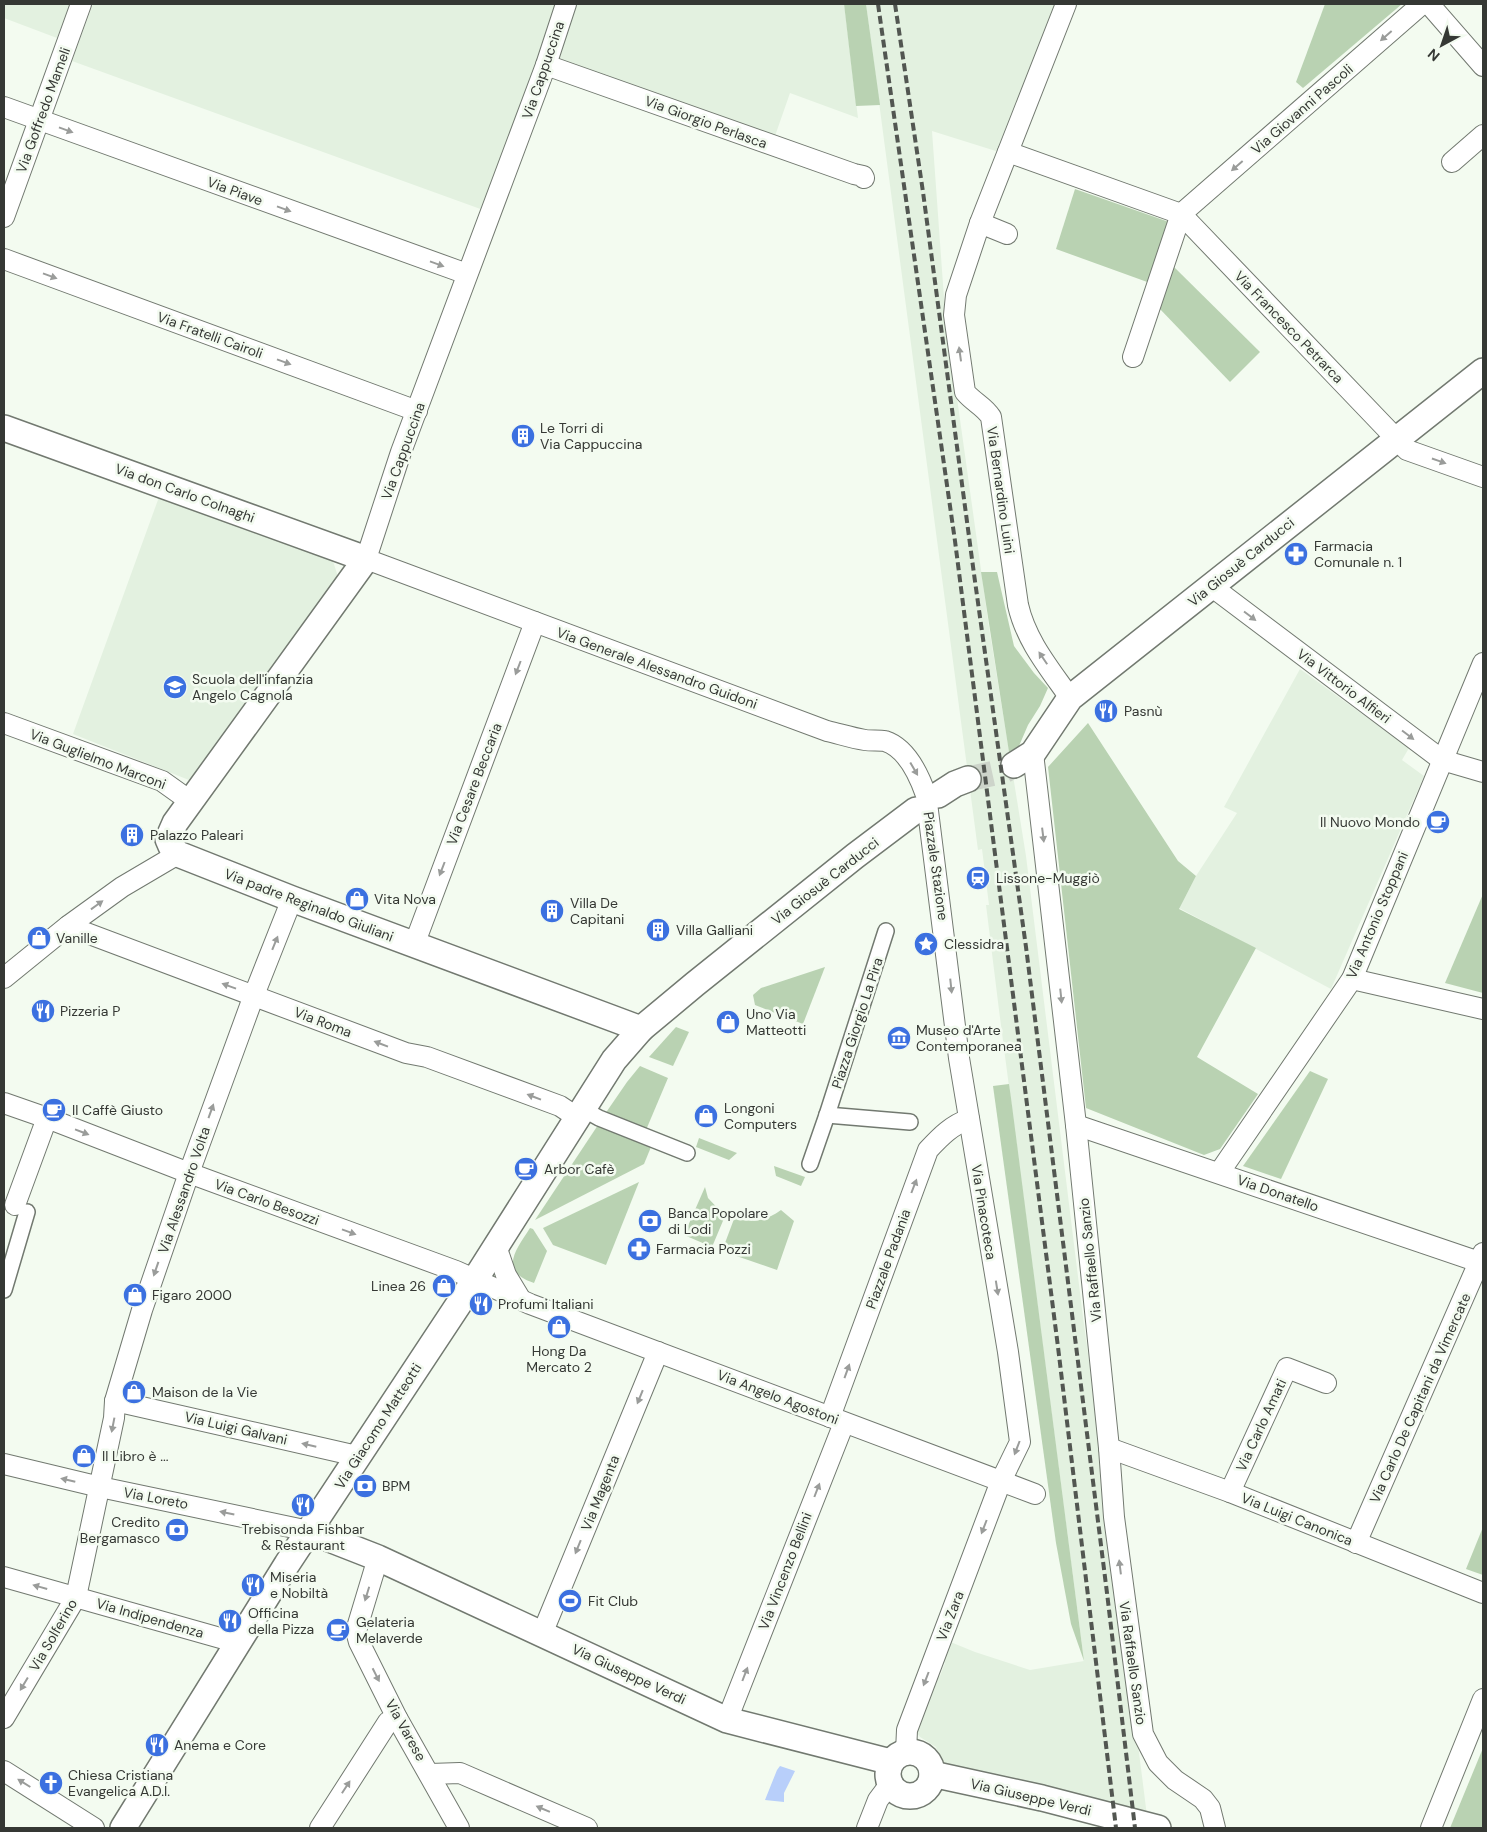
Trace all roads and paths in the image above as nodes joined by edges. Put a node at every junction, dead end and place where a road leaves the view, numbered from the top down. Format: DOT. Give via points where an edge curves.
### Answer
graph roads {
  1 [pos="81,4"];
  2 [pos="566,4"];
  3 [pos="1066,4"];
  4 [pos="1422,4"];
  5 [pos="1429,4"];
  6 [pos="546,65"];
  7 [pos="1483,66"];
  8 [pos="4,107"];
  9 [pos="40,121"];
  10 [pos="1483,135"];
  11 [pos="1008,152"];
  12 [pos="1452,162"];
  13 [pos="864,178"];
  14 [pos="1181,214"];
  15 [pos="4,217"];
  16 [pos="980,223"];
  17 [pos="1007,234"];
  18 [pos="4,259"];
  19 [pos="467,274"];
  20 [pos="1133,357"];
  21 [pos="1483,371"];
  22 [pos="417,411"];
  23 [pos="4,428"];
  24 [pos="1398,440"];
  25 [pos="1483,477"];
  26 [pos="366,559"];
  27 [pos="1211,586"];
  28 [pos="535,622"];
  29 [pos="1483,663"];
  30 [pos="1070,698"];
  31 [pos="4,723"];
  32 [pos="1024,759"];
  33 [pos="1442,760"];
  34 [pos="1483,772"];
  35 [pos="968,779"];
  36 [pos="927,800"];
  37 [pos="190,801"];
  38 [pos="178,854"];
  39 [pos="292,899"];
  40 [pos="68,926"];
  41 [pos="886,931"];
  42 [pos="946,938"];
  43 [pos="414,945"];
  44 [pos="4,978"];
  45 [pos="1352,979"];
  46 [pos="254,995"];
  47 [pos="1483,1009"];
  48 [pos="641,1029"];
  49 [pos="4,1103"];
  50 [pos="581,1113"];
  51 [pos="827,1115"];
  52 [pos="46,1118"];
  53 [pos="969,1119"];
  54 [pos="910,1122"];
  55 [pos="1076,1125"];
  56 [pos="687,1154"];
  57 [pos="810,1164"];
  58 [pos="189,1173"];
  59 [pos="1219,1173"];
  60 [pos="21,1208"];
  61 [pos="496,1246"];
  62 [pos="1481,1258"];
  63 [pos="476,1278"];
  64 [pos="4,1290"];
  65 [pos="521,1300"];
  66 [pos="658,1352"];
  67 [pos="1326,1383"];
  68 [pos="115,1400"];
  69 [pos="837,1420"];
  70 [pos="1109,1448"];
  71 [pos="357,1456"];
  72 [pos="4,1464"];
  73 [pos="1001,1481"];
  74 [pos="100,1487"];
  75 [pos="1230,1492"];
  76 [pos="1035,1494"];
  77 [pos="309,1531"];
  78 [pos="1356,1543"];
  79 [pos="378,1558"];
  80 [pos="4,1577"];
  81 [pos="1483,1593"];
  82 [pos="76,1597"];
  83 [pos="542,1634"];
  84 [pos="238,1643"];
  85 [pos="1483,1699"];
  86 [pos="4,1718"];
  87 [pos="398,1718"];
  88 [pos="727,1720"];
  89 [pos="895,1766"];
  90 [pos="4,1771"];
  91 [pos="430,1774"];
  92 [pos="932,1774"];
  93 [pos="94,1828"];
  94 [pos="123,1828"];
  95 [pos="320,1828"];
  96 [pos="459,1828"];
  97 [pos="588,1828"];
  98 [pos="866,1828"];
  99 [pos="1158,1828"];
  100 [pos="1215,1828"];
  101 [pos="1431,1828"];
  1 -- 9 [label="street, Via Goffredo Mameli"];
  2 -- 6 [label="street, Via Cappuccina"];
  3 -- 11 [label="street, Via Bernardino Luini"];
  4 -- 14 [label="street, Via Giovanni Pascoli, one-way"];
  5 -- 7 [label="street"];
  6 -- 13 [label="street, Via Giorgio Perlasca"];
  6 -- 19 [label="street, Via Cappuccina"];
  8 -- 9 [label="street, Via Piave"];
  9 -- 15 [label="street, Via Goffredo Mameli"];
  9 -- 19 [label="street, Via Piave, one-way"];
  10 -- 12 [label="street"];
  11 -- 14 [label="street, Via Francesco Petrarca"];
  11 -- 16 [label="street, Via Bernardino Luini"];
  14 -- 20 [label="street"];
  14 -- 24 [label="street, Via Francesco Petrarca"];
  16 -- 17 [label="street"];
  30 -- 16 [label="street, Via Bernardino Luini, one-way" via="1029,638 1022,622 991,417 965,392 954,316 956,295"];
  18 -- 22 [label="street, Via Fratelli Cairoli, one-way"];
  19 -- 22 [label="street, Via Cappuccina"];
  21 -- 24 [label="street, Via Giosuè Carducci"];
  22 -- 26 [label="street, Via Cappuccina"];
  23 -- 26 [label="street, Via don Carlo Colnaghi"];
  24 -- 25 [label="street, Via Francesco Petrarca, one-way" via="1407,450"];
  24 -- 27 [label="street, Via Giosuè Carducci"];
  26 -- 28 [label="street, Via Generale Alessandro Guidoni"];
  26 -- 37 [label="street, Via Cappuccina"];
  27 -- 30 [label="street, Via Giosuè Carducci"];
  27 -- 33 [label="street, Via Vittorio Alfieri, one-way"];
  28 -- 36 [label="street, Via Generale Alessandro Guidoni, one-way" via="827,731 851,738 885,741 909,760"];
  28 -- 43 [label="street, Via Cesare Beccaria, one-way"];
  29 -- 33 [label="street, Via Antonio Stoppani"];
  30 -- 32 [label="street, Via Giosuè Carducci"];
  31 -- 37 [label="street, Via Guglielmo Marconi" via="162,781"];
  32 -- 55 [label="street, Via Raffaello Sanzio, one-way"];
  33 -- 34 [label="street, Via Vittorio Alfieri"];
  33 -- 45 [label="street, Via Antonio Stoppani"];
  35 -- 36 [label="street, Via Giosuè Carducci"];
  36 -- 42 [label="street, Piazzale Stazione"];
  36 -- 48 [label="street, Via Giosuè Carducci"];
  37 -- 38 [label="street, Via Cappuccina" via="168,839"];
  38 -- 39 [label="street, Via padre Reginaldo Giuliani"];
  40 -- 38 [label="street, one-way" via="122,887"];
  39 -- 43 [label="street, Via padre Reginaldo Giuliani"];
  46 -- 39 [label="street, Via Alessandro Volta, one-way"];
  40 -- 44 [label="street"];
  46 -- 40 [label="street, Via Roma, one-way"];
  41 -- 51 [label="street, Piazza Giorgio La Pira"];
  42 -- 53 [label="street, Via Pinacoteca, one-way"];
  43 -- 48 [label="street, Via padre Reginaldo Giuliani"];
  45 -- 47 [label="street"];
  45 -- 59 [label="street, Via Antonio Stoppani"];
  50 -- 46 [label="street, Via Roma, one-way" via="427,1057 406,1053"];
  58 -- 46 [label="street, Via Alessandro Volta, one-way"];
  48 -- 50 [label="street, Via Giacomo Matteotti" via="614,1060"];
  49 -- 52 [label="street, Via Carlo Besozzi"];
  50 -- 56 [label="street"];
  50 -- 61 [label="street, Via Giacomo Matteotti"];
  51 -- 54 [label="street"];
  51 -- 57 [label="street, Piazza Giorgio La Pira"];
  52 -- 58 [label="street, Via Carlo Besozzi, one-way"];
  52 -- 60 [label="street"];
  69 -- 53 [label="street, Piazzale Padania, one-way" via="928,1150 944,1132"];
  53 -- 73 [label="street, Via Pinacoteca, one-way" via="1020,1442"];
  55 -- 59 [label="street, Via Donatello"];
  55 -- 70 [label="street, Via Raffaello Sanzio"];
  58 -- 63 [label="street, Via Carlo Besozzi, one-way"];
  58 -- 68 [label="street, Via Alessandro Volta, one-way"];
  59 -- 62 [label="street, Via Donatello"];
  60 -- 64 [label="street"];
  61 -- 63 [label="street, Via Giacomo Matteotti"];
  61 -- 65 [label="street" via="506,1275"];
  62 -- 78 [label="street, Via Carlo De Capitani da Vimercate"];
  63 -- 65 [label="street, Via Angelo Agostoni"];
  63 -- 71 [label="street, Via Giacomo Matteotti"];
  65 -- 66 [label="street, Via Angelo Agostoni"];
  66 -- 69 [label="street, Via Angelo Agostoni"];
  66 -- 83 [label="street, Via Magenta, one-way"];
  67 -- 75 [label="street, Via Carlo Amati" via="1287,1368"];
  71 -- 68 [label="street, Via Luigi Galvani, one-way"];
  68 -- 74 [label="street, Via Alessandro Volta, one-way"];
  69 -- 73 [label="street, Via Angelo Agostoni"];
  88 -- 69 [label="street, Via Vincenzo Bellini, one-way"];
  70 -- 75 [label="street, Via Luigi Canonica"];
  100 -- 70 [label="street, Via Raffaello Sanzio, one-way" via="1210,1808 1158,1763 1143,1734 1115,1527"];
  71 -- 77 [label="street, Via Giacomo Matteotti"];
  74 -- 72 [label="street, Via Loreto, one-way"];
  73 -- 76 [label="street, Via Angelo Agostoni"];
  73 -- 89 [label="street, Via Zara, one-way"];
  77 -- 74 [label="street, Via Loreto, one-way"];
  74 -- 82 [label="street, Via Solferino"];
  75 -- 78 [label="street, Via Luigi Canonica"];
  77 -- 79 [label="street, Via Giuseppe Verdi"];
  77 -- 84 [label="street, Via Giacomo Matteotti"];
  78 -- 81 [label="street, Via Luigi Canonica"];
  79 -- 83 [label="street, Via Giuseppe Verdi"];
  79 -- 87 [label="street, Via Varese, one-way" via="356,1631"];
  82 -- 80 [label="street, Via Indipendenza, one-way"];
  82 -- 84 [label="street, Via Indipendenza"];
  82 -- 86 [label="street, Via Solferino, one-way"];
  83 -- 88 [label="street, Via Giuseppe Verdi"];
  84 -- 94 [label="street, Via Giacomo Matteotti"];
  85 -- 101 [label="street"];
  87 -- 91 [label="street, Via Varese"];
  95 -- 87 [label="street, one-way" via="388,1722"];
  88 -- 89 [label="street, Via Giuseppe Verdi"];
  89 -- 92 [label="street, Via Giuseppe Verdi" via="912,1751 929,1761"];
  89 -- 92 [label="street, Via Giuseppe Verdi" via="899,1794 919,1795 929,1786"];
  89 -- 98 [label="street"];
  93 -- 90 [label="street, one-way"];
  91 -- 96 [label="street, Via Varese"];
  97 -- 91 [label="street, one-way" via="460,1773"];
  92 -- 99 [label="street, Via Giuseppe Verdi"];
}
